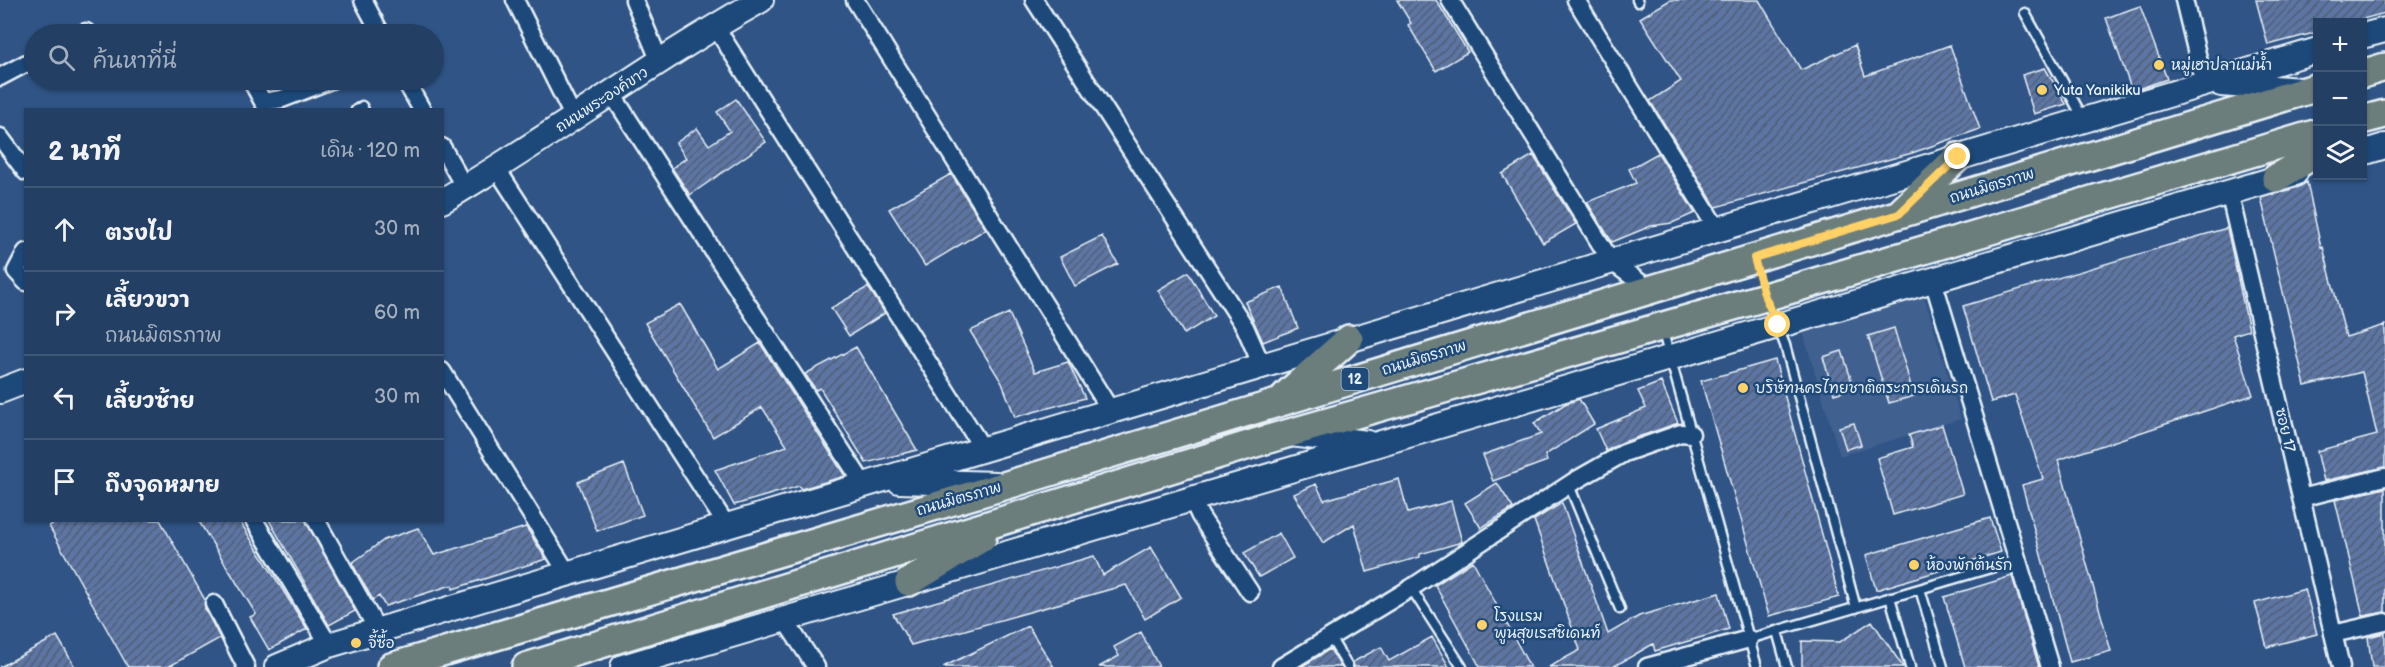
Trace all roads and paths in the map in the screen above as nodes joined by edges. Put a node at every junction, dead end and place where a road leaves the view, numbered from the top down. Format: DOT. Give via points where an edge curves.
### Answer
graph roads {
  1 [pos="363,0"];
  2 [pos="515,0"];
  3 [pos="634,0"];
  4 [pos="762,0"];
  5 [pos="855,0"];
  6 [pos="1034,0"];
  7 [pos="1450,0"];
  8 [pos="1576,0"];
  9 [pos="2184,0"];
  10 [pos="2025,13"];
  11 [pos="376,24"];
  12 [pos="715,26"];
  13 [pos="2385,30"];
  14 [pos="2367,35"];
  15 [pos="2313,51"];
  16 [pos="660,62"];
  17 [pos="24,64"];
  18 [pos="2385,67"];
  19 [pos="2367,72"];
  20 [pos="0,77"];
  21 [pos="2204,83"];
  22 [pos="2312,89"];
  23 [pos="256,90"];
  24 [pos="309,90"];
  25 [pos="411,90"];
  26 [pos="612,94"];
  27 [pos="274,106"];
  28 [pos="421,108"];
  29 [pos="574,118"];
  30 [pos="2084,119"];
  31 [pos="2313,135"];
  32 [pos="0,137"];
  33 [pos="2385,146"];
  34 [pos="444,151"];
  35 [pos="2367,151"];
  36 [pos="2313,155"];
  37 [pos="1958,157"];
  38 [pos="2313,167"];
  39 [pos="24,169"];
  40 [pos="497,169"];
  41 [pos="2276,178"];
  42 [pos="465,188"];
  43 [pos="2229,192"];
  44 [pos="444,200"];
  45 [pos="1899,214"];
  46 [pos="1717,229"];
  47 [pos="24,256"];
  48 [pos="1754,258"];
  49 [pos="1611,261"];
  50 [pos="24,280"];
  51 [pos="1933,280"];
  52 [pos="1650,290"];
  53 [pos="1765,297"];
  54 [pos="1778,325"];
  55 [pos="1661,326"];
  56 [pos="1349,339"];
  57 [pos="1670,357"];
  58 [pos="1262,366"];
  59 [pos="444,374"];
  60 [pos="24,382"];
  61 [pos="0,391"];
  62 [pos="1267,406"];
  63 [pos="1111,411"];
  64 [pos="1691,434"];
  65 [pos="1277,437"];
  66 [pos="1378,444"];
  67 [pos="982,450"];
  68 [pos="2385,477"];
  69 [pos="871,483"];
  70 [pos="1007,485"];
  71 [pos="1569,485"];
  72 [pos="2301,498"];
  73 [pos="1192,499"];
  74 [pos="1016,517"];
  75 [pos="255,522"];
  76 [pos="317,522"];
  77 [pos="727,526"];
  78 [pos="2018,560"];
  79 [pos="568,574"];
  80 [pos="909,582"];
  81 [pos="1411,588"];
  82 [pos="1920,589"];
  83 [pos="1250,592"];
  84 [pos="1890,597"];
  85 [pos="214,604"];
  86 [pos="1856,608"];
  87 [pos="1620,609"];
  88 [pos="784,619"];
  89 [pos="2385,622"];
  90 [pos="378,631"];
  91 [pos="1777,631"];
  92 [pos="2333,634"];
  93 [pos="1330,637"];
  94 [pos="1749,639"];
  95 [pos="329,645"];
  96 [pos="246,667"];
  97 [pos="277,667"];
  98 [pos="391,667"];
  99 [pos="526,667"];
  100 [pos="623,667"];
  101 [pos="816,667"];
  102 [pos="1281,667"];
  103 [pos="1348,667"];
  104 [pos="1462,667"];
  105 [pos="1648,667"];
  106 [pos="1757,667"];
  107 [pos="1787,667"];
  108 [pos="1910,667"];
  109 [pos="1943,667"];
  110 [pos="2050,667"];
  111 [pos="2341,667"];
  1 -- 11 [label="street"];
  2 -- 29 [label="street"];
  3 -- 16 [label="street"];
  4 -- 12 [label="main road, ถนนพระองค์ขาว"];
  5 -- 63 [label="street"];
  6 -- 58 [label="street" via="1245,327"];
  7 -- 49 [label="street"];
  8 -- 46 [label="street"];
  9 -- 21 [label="street"];
  10 -- 30 [label="lane"];
  12 -- 16 [label="main road, ถนนพระองค์ขาว"];
  12 -- 67 [label="street"];
  13 -- 14 [label="main road"];
  15 -- 21 [label="main road"];
  16 -- 26 [label="main road, ถนนพระองค์ขาว"];
  17 -- 20 [label="street"];
  18 -- 19 [label="main road"];
  21 -- 22 [label="main road"];
  21 -- 30 [label="main road"];
  22 -- 45 [label="main road, ถนนมิตรภาพ / 12"];
  23 -- 27 [label="street" via="263,102"];
  24 -- 27 [label="street"];
  25 -- 28 [label="street"];
  26 -- 29 [label="main road, ถนนพระองค์ขาว"];
  26 -- 69 [label="street"];
  29 -- 40 [label="main road, ถนนพระองค์ขาว"];
  30 -- 37 [label="main road"];
  31 -- 53 [label="main road, 12"];
  32 -- 39 [label="street"];
  33 -- 35 [label="main road"];
  34 -- 42 [label="street"];
  36 -- 41 [label="main road"];
  37 -- 45 [label="main road"];
  37 -- 46 [label="main road"];
  38 -- 41 [label="main road"];
  40 -- 42 [label="main road, ถนนพระองค์ขาว"];
  40 -- 77 [label="street"];
  41 -- 43 [label="main road"];
  42 -- 44 [label="main road, ถนนพระองค์ขาว"];
  43 -- 51 [label="main road"];
  43 -- 72 [label="street, ซอย 17"];
  45 -- 48 [label="main road, ถนนมิตรภาพ / 12"];
  46 -- 49 [label="main road"];
  47 -- 50 [label="street" via="16,271"];
  48 -- 52 [label="main road, ถนนมิตรภาพ / 12"];
  48 -- 53 [label="main road"];
  49 -- 52 [label="street"];
  49 -- 56 [label="main road"];
  51 -- 54 [label="main road"];
  51 -- 78 [label="street"];
  52 -- 55 [label="main road"];
  52 -- 62 [label="main road, ถนนมิตรภาพ / 12"];
  53 -- 54 [label="lane"];
  53 -- 55 [label="main road, 12"];
  54 -- 57 [label="main road"];
  54 -- 86 [label="lane"];
  55 -- 57 [label="lane"];
  55 -- 65 [label="main road, 12"];
  56 -- 58 [label="main road"];
  56 -- 62 [label="main road"];
  57 -- 64 [label="lane"];
  57 -- 66 [label="main road"];
  58 -- 63 [label="main road"];
  59 -- 79 [label="street"];
  60 -- 61 [label="main road"];
  62 -- 65 [label="main road"];
  62 -- 70 [label="main road, ถนนมิตรภาพ / 12"];
  63 -- 67 [label="main road"];
  64 -- 71 [label="street" via="1681,433 1624,453"];
  64 -- 94 [label="lane"];
  65 -- 66 [label="main road"];
  65 -- 74 [label="main road, 12"];
  66 -- 73 [label="main road"];
  67 -- 69 [label="main road"];
  68 -- 72 [label="street"];
  69 -- 70 [label="main road"];
  69 -- 77 [label="main road"];
  70 -- 98 [label="main road, ถนนมิตรภาพ / 12"];
  71 -- 81 [label="street"];
  71 -- 87 [label="lane"];
  72 -- 92 [label="street, ซอย 17"];
  73 -- 80 [label="main road"];
  73 -- 83 [label="street"];
  74 -- 80 [label="main road"];
  74 -- 99 [label="main road, 12"];
  75 -- 95 [label="street"];
  76 -- 90 [label="street"];
  77 -- 79 [label="main road"];
  78 -- 82 [label="lane"];
  78 -- 110 [label="street"];
  79 -- 90 [label="main road"];
  80 -- 88 [label="main road"];
  81 -- 93 [label="street"];
  81 -- 104 [label="lane"];
  82 -- 84 [label="lane"];
  82 -- 109 [label="lane"];
  84 -- 86 [label="lane"];
  84 -- 108 [label="lane"];
  85 -- 96 [label="street"];
  86 -- 91 [label="lane"];
  88 -- 100 [label="main road"];
  88 -- 101 [label="street"];
  89 -- 92 [label="street"];
  90 -- 95 [label="main road"];
  91 -- 94 [label="lane"];
  91 -- 107 [label="lane"];
  92 -- 111 [label="street, ซอย 17"];
  93 -- 102 [label="street"];
  93 -- 103 [label="lane"];
  94 -- 105 [label="street"];
  94 -- 106 [label="lane"];
  95 -- 97 [label="main road"];
}
